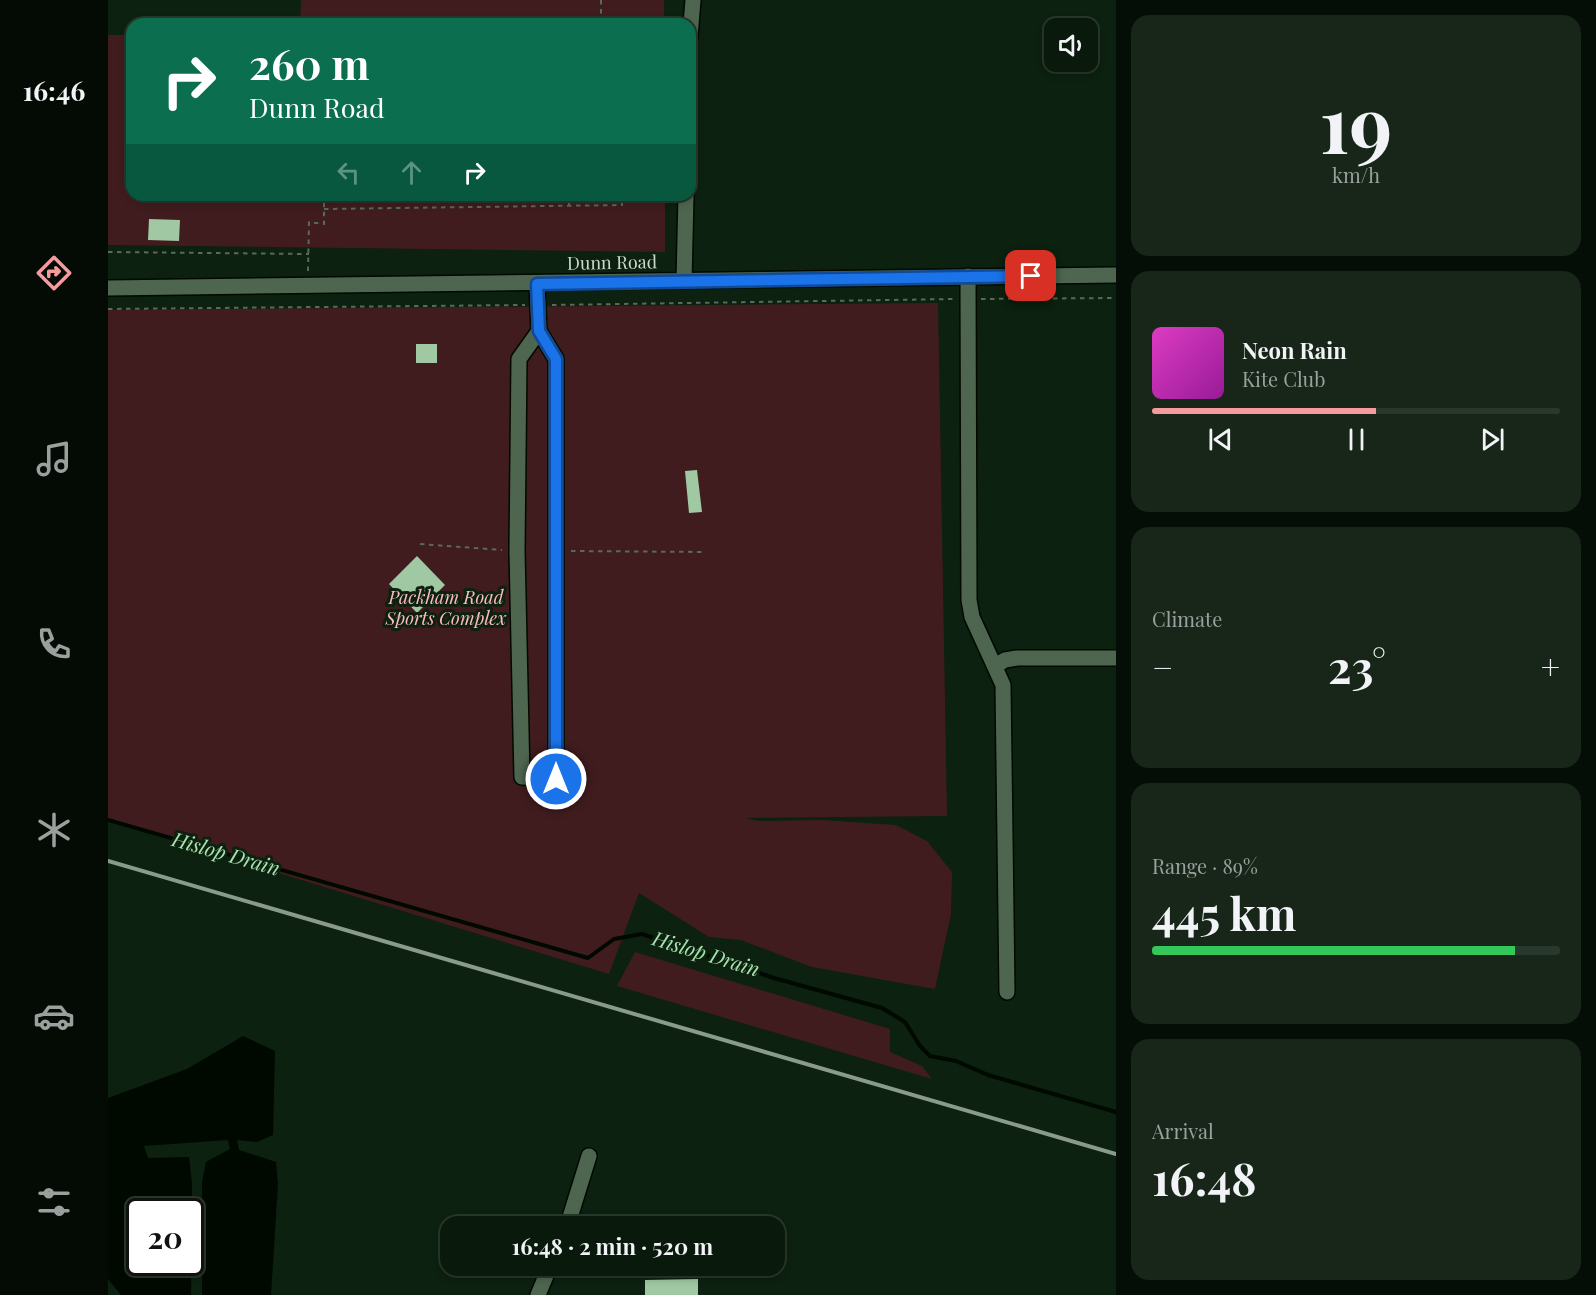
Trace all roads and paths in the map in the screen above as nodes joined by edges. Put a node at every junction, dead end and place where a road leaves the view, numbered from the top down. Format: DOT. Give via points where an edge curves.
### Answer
graph roads {
  1 [pos="601,0"];
  2 [pos="693,0"];
  3 [pos="601,18"];
  4 [pos="692,18"];
  5 [pos="324,201"];
  6 [pos="569,201"];
  7 [pos="622,201"];
  8 [pos="686,201"];
  9 [pos="569,206"];
  10 [pos="324,209"];
  11 [pos="108,252"];
  12 [pos="309,254"];
  13 [pos="1116,275"];
  14 [pos="968,276"];
  15 [pos="684,281"];
  16 [pos="537,284"];
  17 [pos="308,286"];
  18 [pos="108,288"];
  19 [pos="1116,298"];
  20 [pos="956,299"];
  21 [pos="980,299"];
  22 [pos="538,305"];
  23 [pos="108,309"];
  24 [pos="539,331"];
  25 [pos="1116,658"];
  26 [pos="995,666"];
  27 [pos="1007,992"];
  28 [pos="589,1156"];
  29 [pos="570,1216"];
  30 [pos="546,1276"];
  31 [pos="538,1295"];
  1 -- 3 [label="path"];
  2 -- 4 [label="street"];
  5 -- 10 [label="path"];
  6 -- 9 [label="path"];
  7 -- 9 [label="path" via="622,205"];
  8 -- 15 [label="street"];
  9 -- 10 [label="path"];
  10 -- 12 [label="path" via="324,224 309,222"];
  11 -- 12 [label="path"];
  12 -- 17 [label="path"];
  13 -- 14 [label="street, Dunn Road"];
  14 -- 15 [label="street, Dunn Road"];
  14 -- 26 [label="street" via="969,600 972,618"];
  15 -- 16 [label="street, Dunn Road"];
  16 -- 17 [label="street, Dunn Road"];
  16 -- 22 [label="street"];
  17 -- 18 [label="street, Dunn Road"];
  19 -- 21 [label="path"];
  20 -- 22 [label="path"];
  22 -- 23 [label="path"];
  22 -- 24 [label="street"];
  24 -- 24 [label="street" via="519,359 517,551 522,777 556,779 556,359"];
  25 -- 26 [label="street" via="1017,658"];
  26 -- 27 [label="street" via="1003,685"];
  28 -- 29 [label="street"];
  30 -- 31 [label="street"];
}
